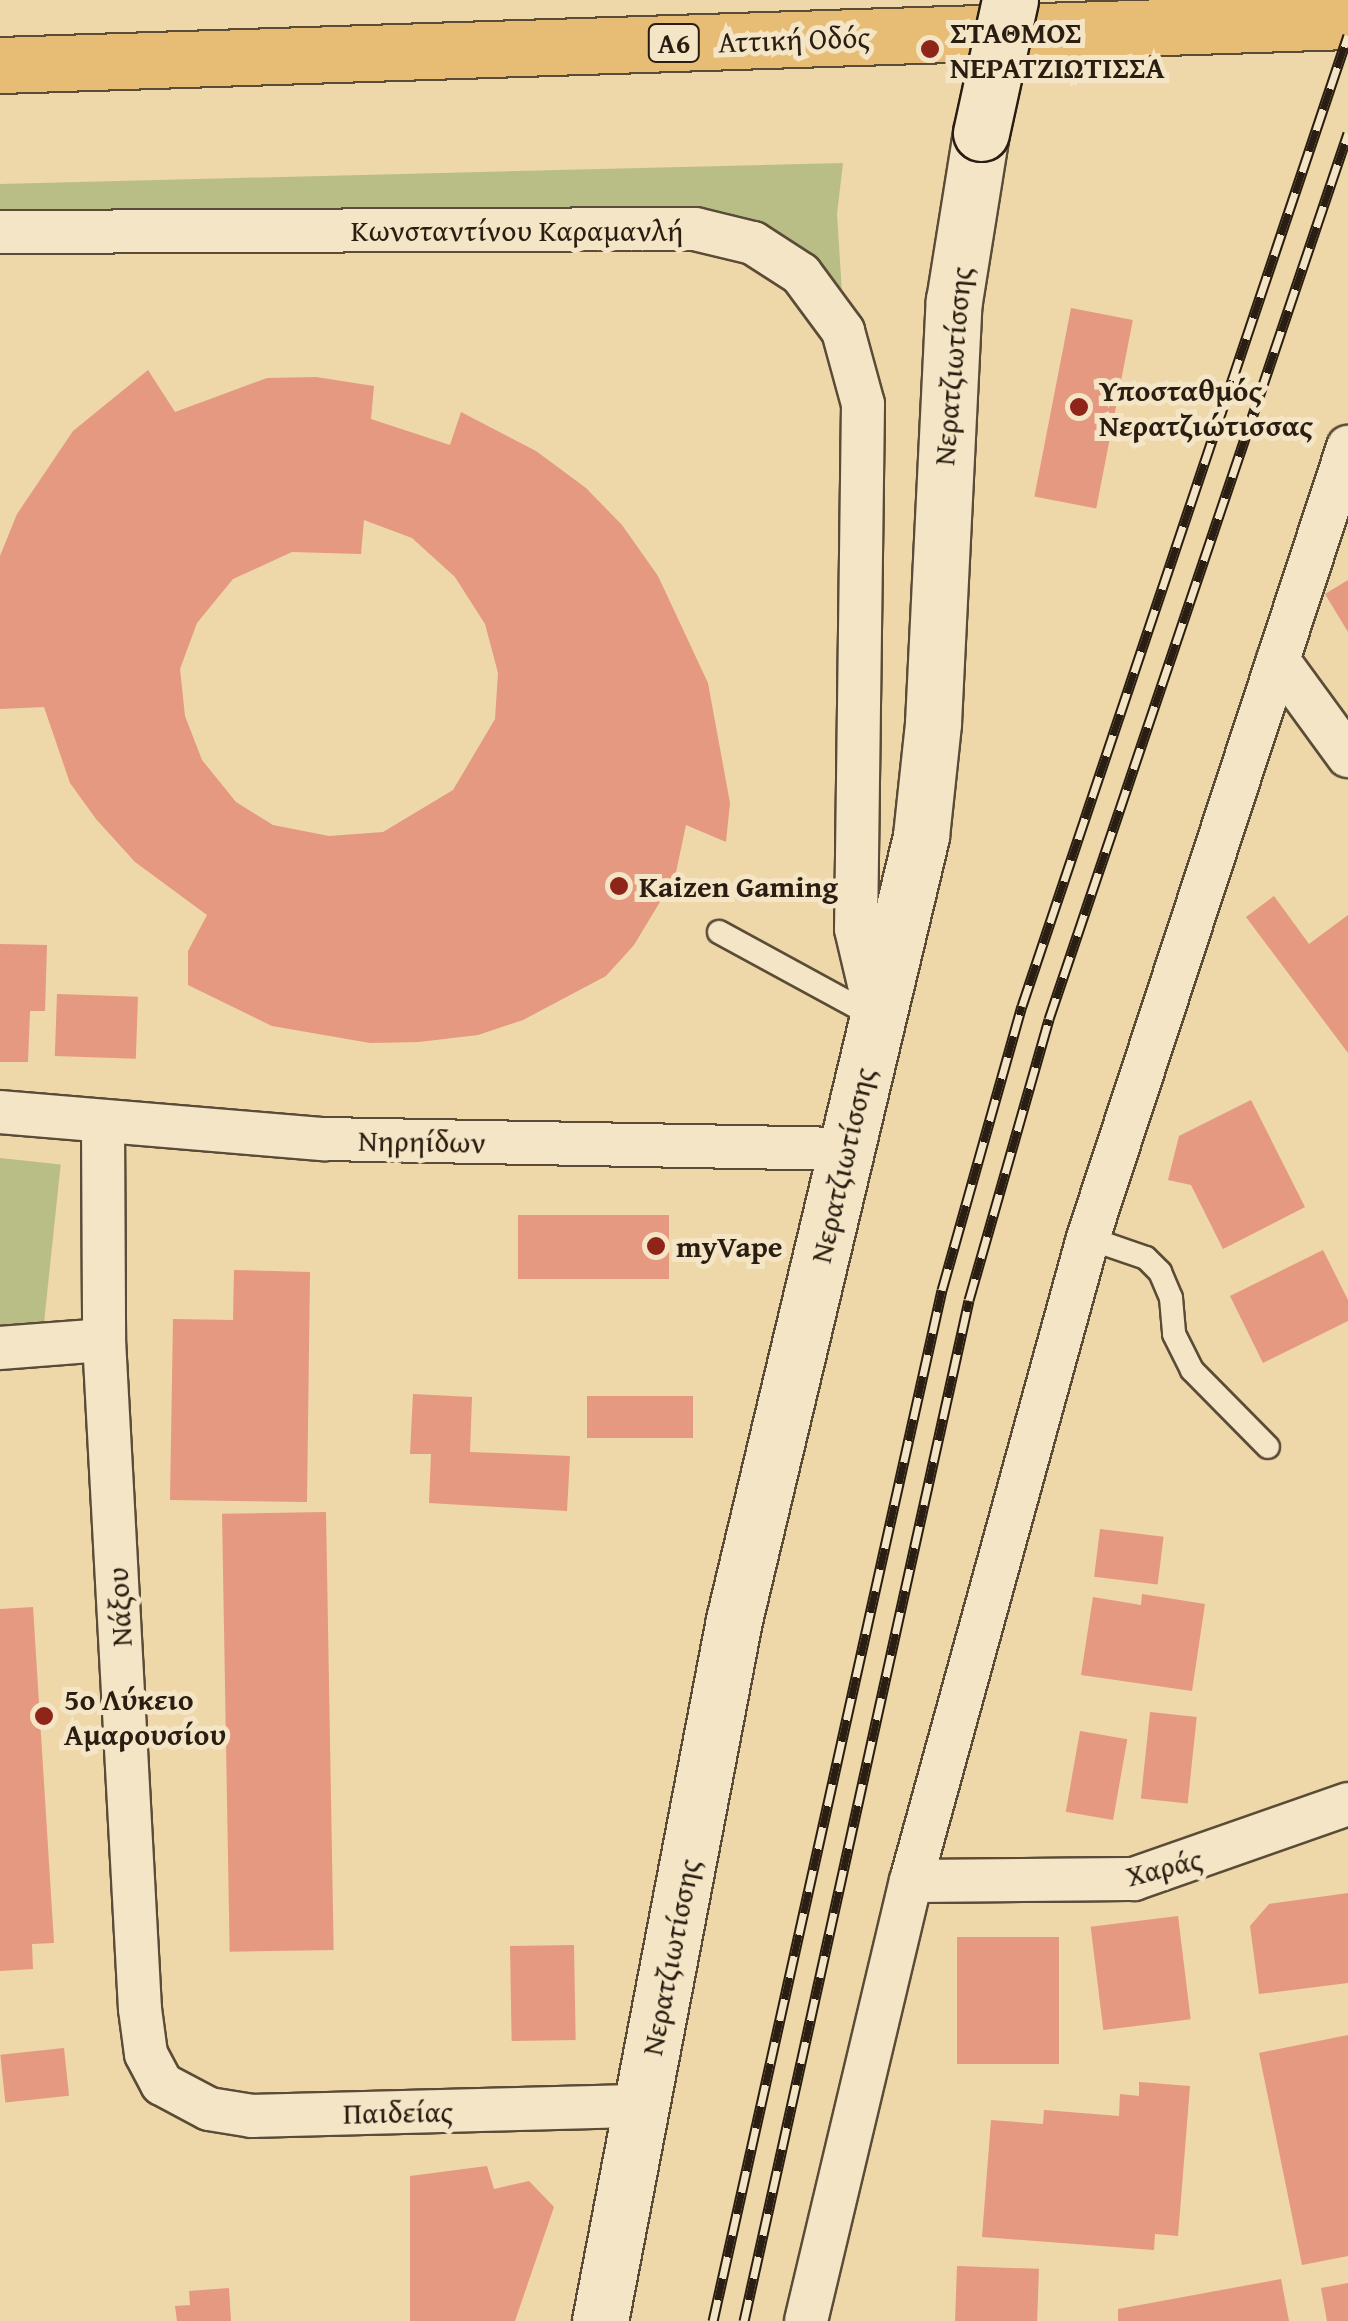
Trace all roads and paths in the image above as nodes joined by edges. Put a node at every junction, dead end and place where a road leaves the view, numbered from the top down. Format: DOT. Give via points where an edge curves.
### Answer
graph roads {
  1 [pos="1010,0"];
  2 [pos="1348,21"];
  3 [pos="0,65"];
  4 [pos="0,232"];
  5 [pos="1348,447"];
  6 [pos="1278,660"];
  7 [pos="1348,756"];
  8 [pos="719,932"];
  9 [pos="877,1018"];
  10 [pos="0,1112"];
  11 [pos="103,1125"];
  12 [pos="846,1149"];
  13 [pos="1088,1238"];
  14 [pos="104,1340"];
  15 [pos="0,1348"];
  16 [pos="1268,1447"];
  17 [pos="1348,1804"];
  18 [pos="910,1881"];
  19 [pos="162,2084"];
  20 [pos="642,2106"];
  21 [pos="600,2321"];
  22 [pos="806,2321"];
  1 -- 9 [label="street, Νερατζιωτίσσης, bridge" via="954,301 921,836"];
  2 -- 3 [label="highway, Αττική Οδός / Α6"];
  4 -- 9 [label="street, Κωνσταντίνου Καραμανλή" via="694,229 753,243 801,274 843,331 863,404 856,930"];
  5 -- 6 [label="street"];
  6 -- 7 [label="street"];
  6 -- 13 [label="street"];
  8 -- 9 [label="lane"];
  9 -- 12 [label="street, Νερατζιωτίσσης"];
  10 -- 11 [label="street, Νηρηίδων"];
  11 -- 12 [label="street, Νηρηίδων" via="324,1139"];
  11 -- 14 [label="street, Νάξου"];
  12 -- 20 [label="street, Νερατζιωτίσσης" via="734,1620"];
  13 -- 16 [label="lane" via="1146,1258 1160,1272 1171,1298 1174,1334 1192,1370"];
  13 -- 18 [label="street"];
  14 -- 15 [label="street"];
  14 -- 19 [label="street, Νάξου" via="140,2009 146,2054"];
  17 -- 18 [label="street, Χαράς" via="1134,1879"];
  18 -- 22 [label="street"];
  19 -- 20 [label="street, Παιδείας" via="208,2109 252,2116"];
  20 -- 21 [label="street, Νερατζιωτίσσης"];
}
